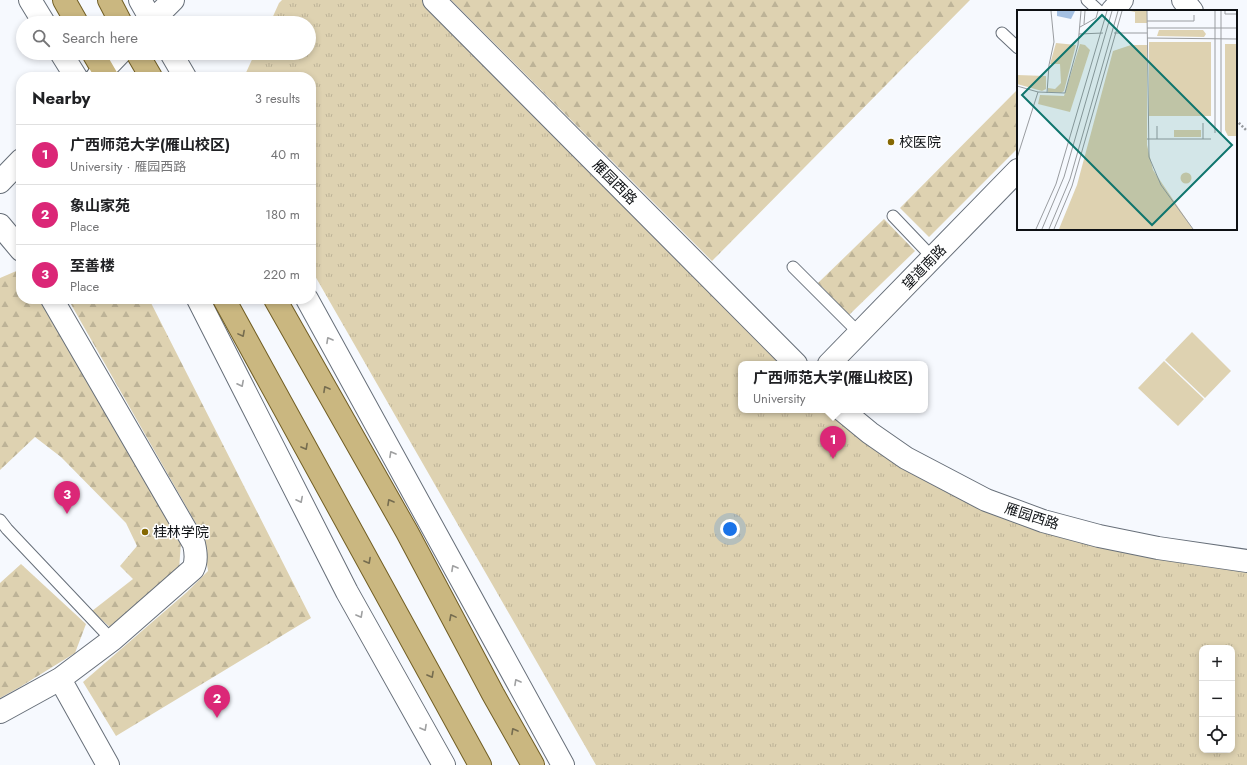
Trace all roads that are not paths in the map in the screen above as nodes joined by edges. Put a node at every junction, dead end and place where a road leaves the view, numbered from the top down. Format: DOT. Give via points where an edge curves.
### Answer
graph roads {
  1 [pos="30,0"];
  2 [pos="64,0"];
  3 [pos="109,0"];
  4 [pos="140,0"];
  5 [pos="173,0"];
  6 [pos="434,0"];
  7 [pos="1087,0"];
  8 [pos="1122,0"];
  9 [pos="1098,10"];
  10 [pos="1113,10"];
  11 [pos="40,16"];
  12 [pos="73,16"];
  13 [pos="117,16"];
  14 [pos="149,16"];
  15 [pos="158,16"];
  16 [pos="1002,33"];
  17 [pos="1017,47"];
  18 [pos="65,60"];
  19 [pos="111,60"];
  20 [pos="141,60"];
  21 [pos="175,60"];
  22 [pos="100,69"];
  23 [pos="73,72"];
  24 [pos="148,72"];
  25 [pos="182,72"];
  26 [pos="16,165"];
  27 [pos="1017,171"];
  28 [pos="0,182"];
  29 [pos="893,216"];
  30 [pos="0,226"];
  31 [pos="16,244"];
  32 [pos="932,258"];
  33 [pos="793,267"];
  34 [pos="55,304"];
  35 [pos="201,304"];
  36 [pos="227,304"];
  37 [pos="278,304"];
  38 [pos="310,304"];
  39 [pos="859,333"];
  40 [pos="793,361"];
  41 [pos="832,361"];
  42 [pos="846,413"];
  43 [pos="0,520"];
  44 [pos="1247,561"];
  45 [pos="112,640"];
  46 [pos="60,679"];
  47 [pos="0,712"];
  48 [pos="108,765"];
  49 [pos="444,765"];
  50 [pos="480,765"];
  51 [pos="533,765"];
  52 [pos="563,765"];
  1 -- 11 [label="street"];
  2 -- 12 [label="main road"];
  3 -- 13 [label="main road"];
  4 -- 14 [label="street"];
  5 -- 15 [label="street"];
  6 -- 40 [label="street, 雁园西路"];
  7 -- 9 [label="lane"];
  8 -- 10 [label="street"];
  16 -- 17 [label="lane"];
  18 -- 23 [label="street"];
  19 -- 22 [label="street"];
  20 -- 24 [label="main road"];
  21 -- 25 [label="street"];
  26 -- 28 [label="street"];
  27 -- 32 [label="street, 望道南路"];
  29 -- 32 [label="lane"];
  30 -- 31 [label="street"];
  32 -- 39 [label="street, 望道南路"];
  33 -- 39 [label="lane"];
  34 -- 45 [label="street" via="194,544 196,552 193,569"];
  35 -- 49 [label="street, one-way" via="347,592"];
  36 -- 50 [label="main road, one-way"];
  51 -- 37 [label="main road, one-way" via="407,532"];
  52 -- 38 [label="street, one-way"];
  39 -- 41 [label="street, 望道南路"];
  42 -- 44 [label="street, 雁园西路" via="906,458 986,500 1043,521 1099,536 1158,548"];
  43 -- 45 [label="lane"];
  45 -- 46 [label="street"];
  46 -- 47 [label="street"];
  46 -- 48 [label="street"];
}
